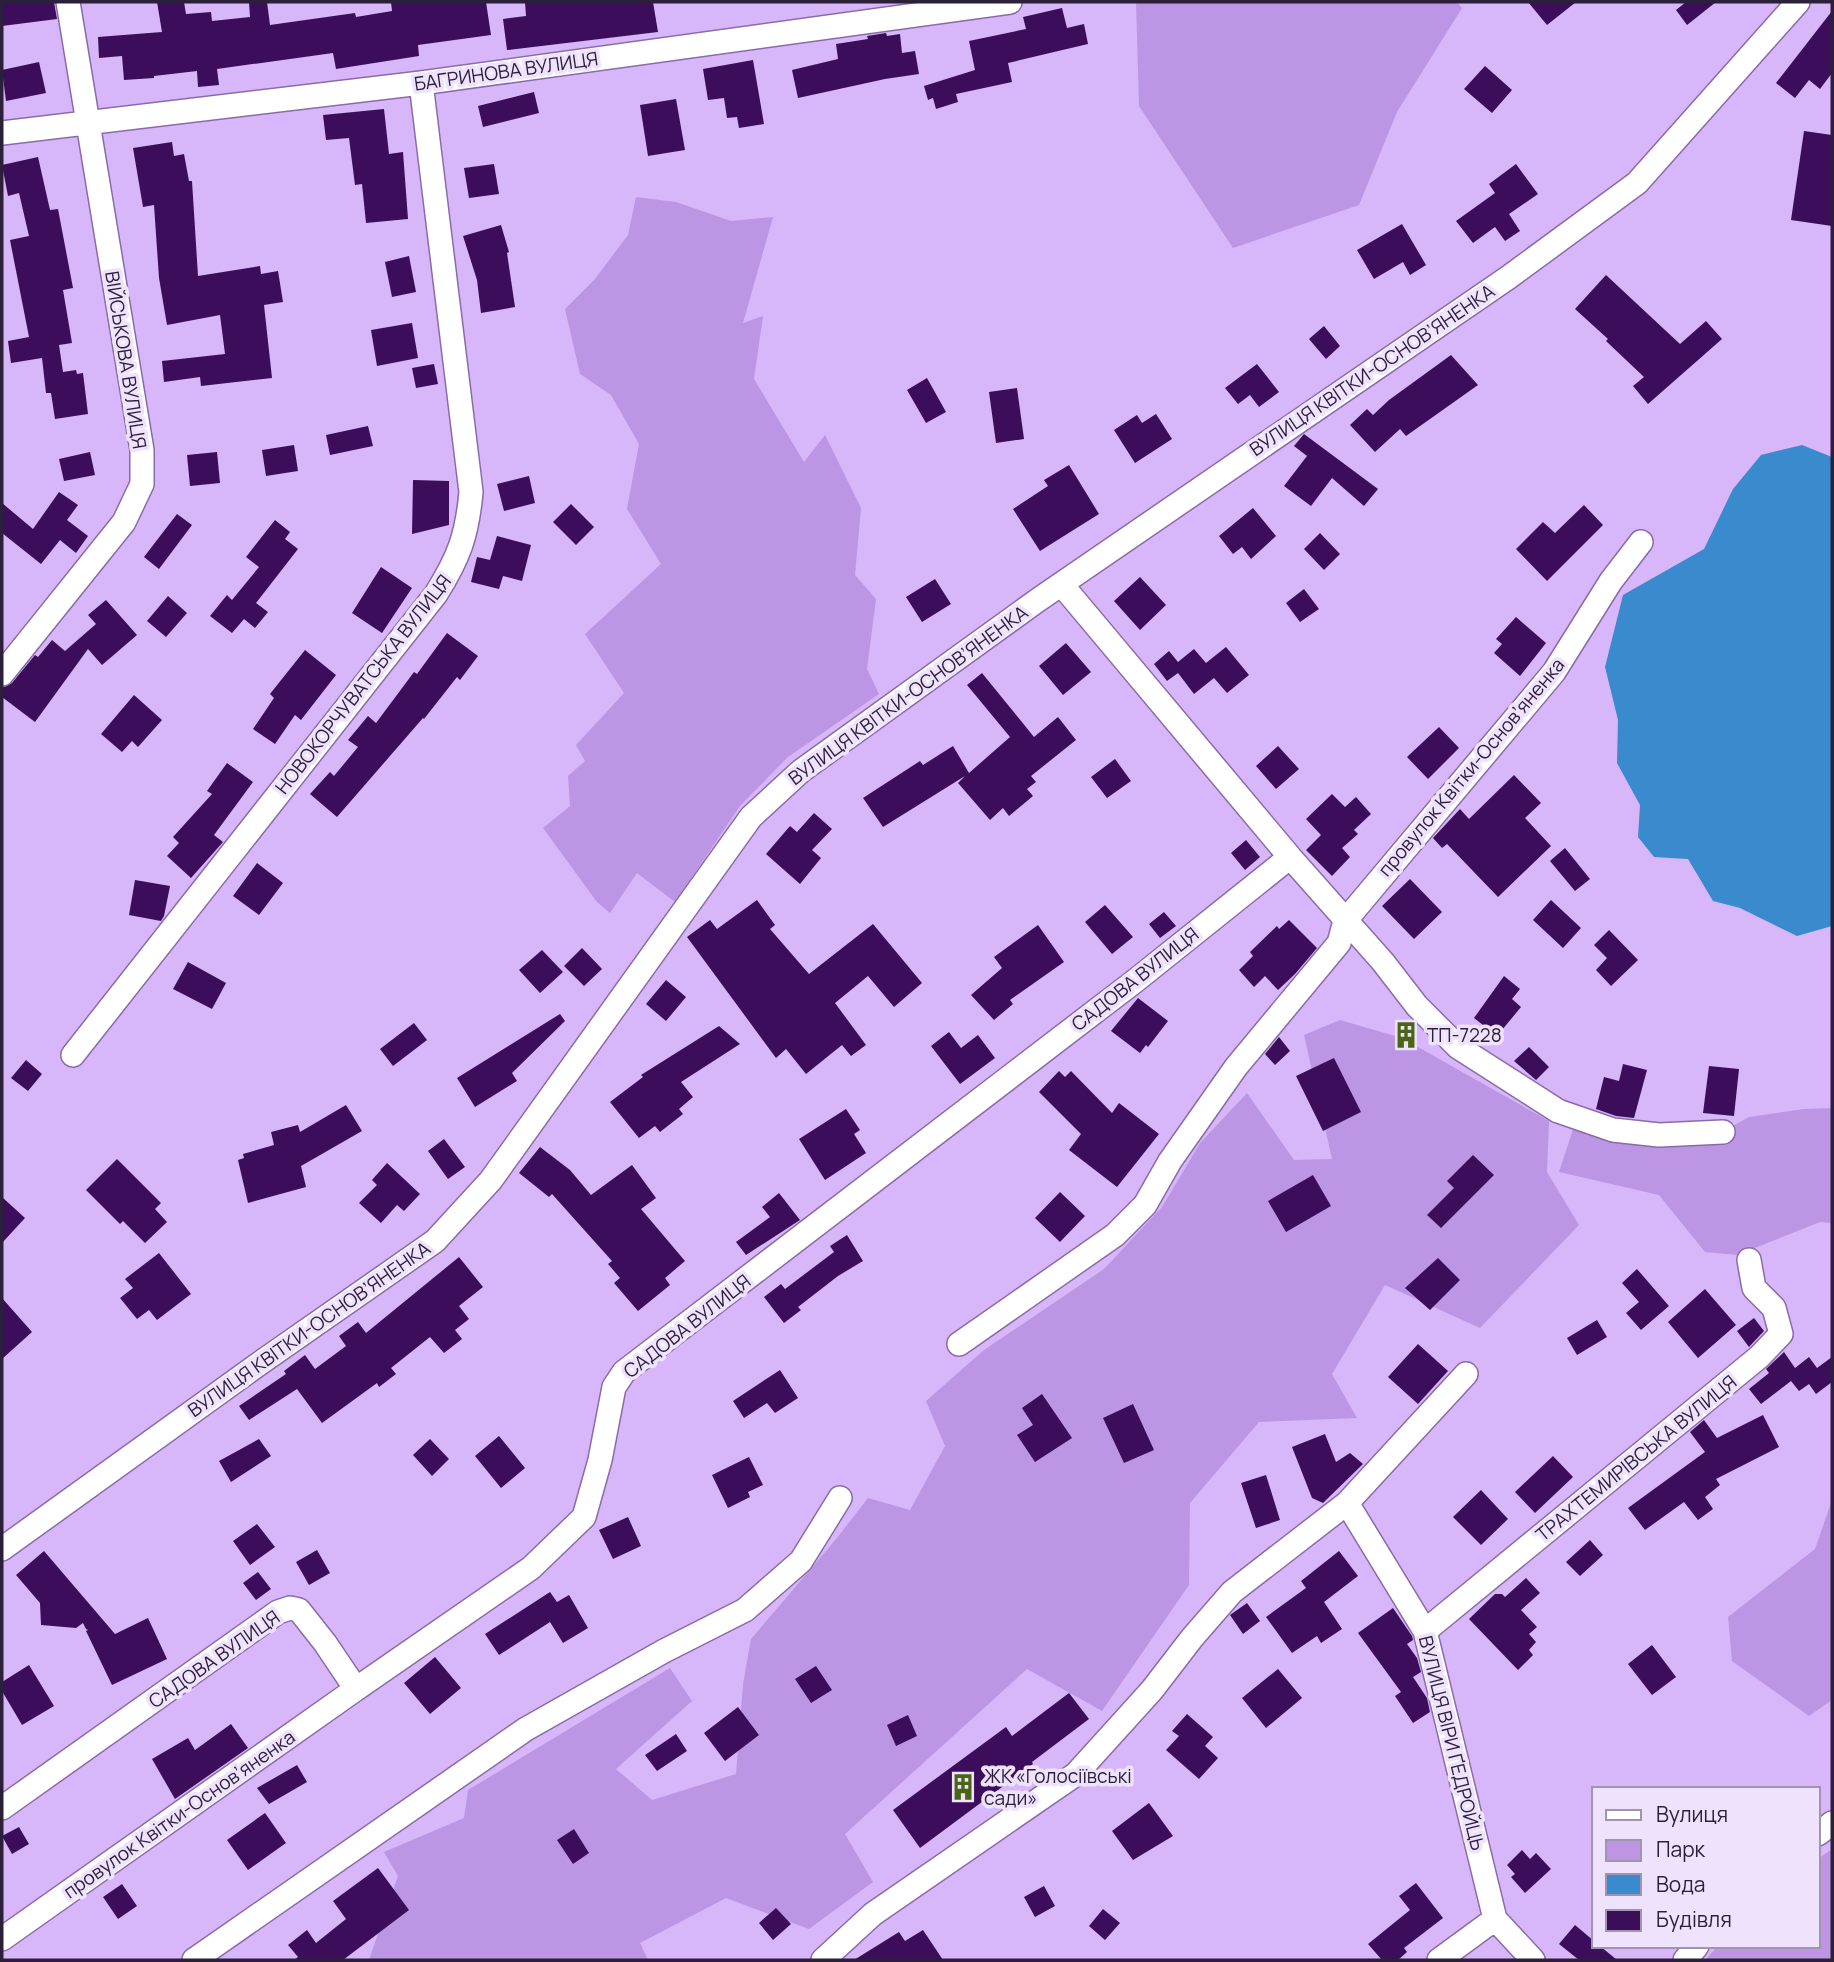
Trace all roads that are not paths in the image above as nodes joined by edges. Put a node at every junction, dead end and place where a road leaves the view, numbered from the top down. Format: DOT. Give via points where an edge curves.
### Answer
graph roads {
  1 [pos="68,2"];
  2 [pos="1010,2"];
  3 [pos="1798,2"];
  4 [pos="421,83"];
  5 [pos="87,124"];
  6 [pos="2,133"];
  7 [pos="1641,542"];
  8 [pos="1062,585"];
  9 [pos="2,674"];
  10 [pos="1290,857"];
  11 [pos="1345,921"];
  12 [pos="73,1055"];
  13 [pos="1723,1132"];
  14 [pos="1749,1260"];
  15 [pos="958,1345"];
  16 [pos="1466,1374"];
  17 [pos="840,1498"];
  18 [pos="1347,1503"];
  19 [pos="2,1549"];
  20 [pos="1425,1631"];
  21 [pos="356,1689"];
  22 [pos="2,1808"];
  23 [pos="1495,1919"];
  24 [pos="2,1939"];
  25 [pos="194,1960"];
  26 [pos="823,1960"];
  27 [pos="1438,1960"];
  28 [pos="1533,1960"];
  1 -- 5 [label="street, ВІЙСЬКОВА ВУЛИЦЯ"];
  2 -- 4 [label="street, БАГРИНОВА ВУЛИЦЯ"];
  3 -- 8 [label="street, ВУЛИЦЯ КВІТКИ-ОСНОВ’ЯНЕНКА" via="1637,183 1509,277"];
  4 -- 5 [label="street, БАГРИНОВА ВУЛИЦЯ"];
  4 -- 12 [label="street, НОВОКОРЧУВАТСЬКА ВУЛИЦЯ" via="471,492 463,545 436,594"];
  5 -- 6 [label="street, БАГРИНОВА ВУЛИЦЯ"];
  5 -- 9 [label="street, ВІЙСЬКОВА ВУЛИЦЯ" via="142,450 142,484 124,522"];
  7 -- 11 [label="street, провулок Квітки-Основʼяненка" via="1554,671"];
  8 -- 10 [label="street"];
  8 -- 19 [label="street, ВУЛИЦЯ КВІТКИ-ОСНОВ’ЯНЕНКА" via="801,771 751,817 492,1180 435,1241"];
  10 -- 11 [label="street"];
  10 -- 21 [label="street, САДОВА ВУЛИЦЯ" via="624,1372 614,1387 584,1517 531,1567"];
  11 -- 13 [label="street" via="1458,1047 1558,1111 1613,1130 1659,1135"];
  11 -- 15 [label="street, провулок Квітки-Основʼяненка" via="1339,943 1236,1067 1145,1205 1115,1235"];
  14 -- 20 [label="street, ТРАХТЕМИРІВСЬКА ВУЛИЦЯ" via="1754,1288 1774,1308 1781,1334 1759,1357"];
  16 -- 18 [label="street"];
  17 -- 25 [label="street" via="801,1561 745,1610 527,1730"];
  18 -- 20 [label="street, ВУЛИЦЯ ВІРИ ҐЕДРОЙЦЬ"];
  18 -- 26 [label="street" via="1232,1592 1076,1774 873,1914"];
  20 -- 23 [label="street, ВУЛИЦЯ ВІРИ ҐЕДРОЙЦЬ"];
  21 -- 22 [label="street, САДОВА ВУЛИЦЯ" via="299,1609 278,1612"];
  21 -- 24 [label="street, провулок Квітки-Основʼяненка"];
  23 -- 27 [label="street"];
  23 -- 28 [label="street, ВУЛИЦЯ ВІРИ ҐЕДРОЙЦЬ"];
}
